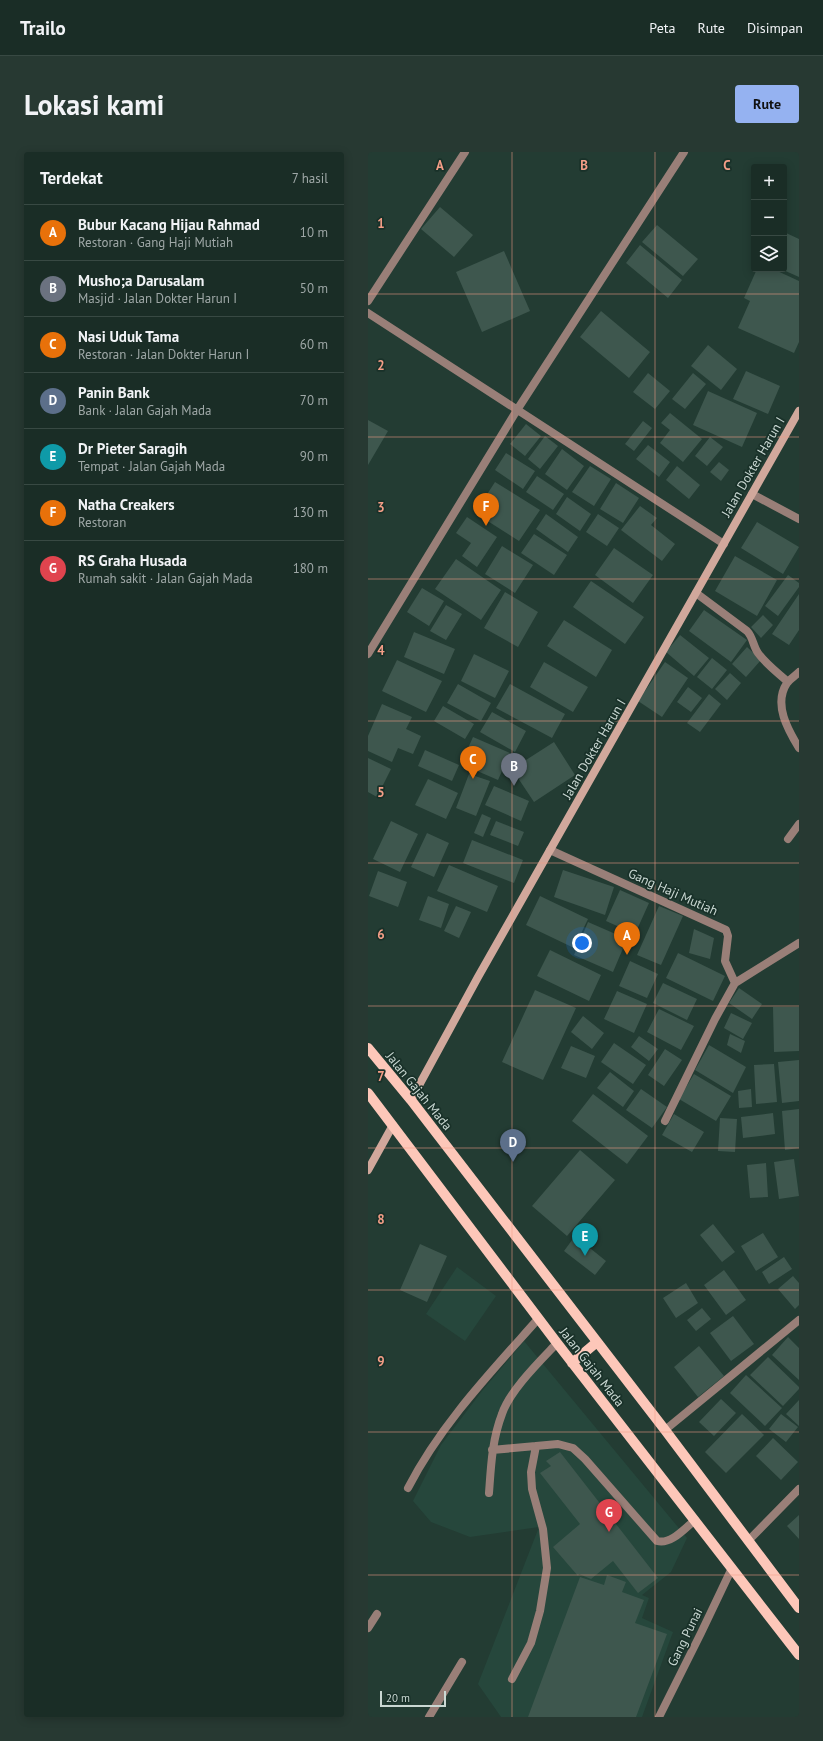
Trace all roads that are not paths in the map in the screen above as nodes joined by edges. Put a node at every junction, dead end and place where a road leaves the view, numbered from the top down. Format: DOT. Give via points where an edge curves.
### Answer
graph roads {
  1 [pos="466,152"];
  2 [pos="684,152"];
  3 [pos="368,301"];
  4 [pos="368,313"];
  5 [pos="517,410"];
  6 [pos="799,411"];
  7 [pos="752,494"];
  8 [pos="799,519"];
  9 [pos="724,544"];
  10 [pos="696,593"];
  11 [pos="368,654"];
  12 [pos="799,672"];
  13 [pos="788,682"];
  14 [pos="799,748"];
  15 [pos="799,824"];
  16 [pos="788,839"];
  17 [pos="550,850"];
  18 [pos="799,944"];
  19 [pos="735,983"];
  20 [pos="368,1048"];
  21 [pos="368,1093"];
  22 [pos="411,1100"];
  23 [pos="665,1121"];
  24 [pos="393,1125"];
  25 [pos="368,1170"];
  26 [pos="538,1319"];
  27 [pos="799,1320"];
  28 [pos="597,1342"];
  29 [pos="557,1343"];
  30 [pos="572,1363"];
  31 [pos="665,1430"];
  32 [pos="536,1446"];
  33 [pos="492,1450"];
  34 [pos="408,1488"];
  35 [pos="799,1489"];
  36 [pos="489,1493"];
  37 [pos="695,1520"];
  38 [pos="748,1541"];
  39 [pos="732,1568"];
  40 [pos="799,1608"];
  41 [pos="376,1614"];
  42 [pos="368,1628"];
  43 [pos="799,1655"];
  44 [pos="462,1662"];
  45 [pos="512,1678"];
  46 [pos="429,1717"];
  47 [pos="658,1717"];
  1 -- 3 [label="street"];
  2 -- 5 [label="street"];
  4 -- 5 [label="street"];
  5 -- 9 [label="street"];
  5 -- 11 [label="street"];
  6 -- 7 [label="street, Jalan Dokter Harun I"];
  7 -- 8 [label="street"];
  7 -- 9 [label="street, Jalan Dokter Harun I"];
  9 -- 10 [label="street, Jalan Dokter Harun I"];
  10 -- 13 [label="street" via="747,631 760,656"];
  10 -- 17 [label="street, Jalan Dokter Harun I"];
  12 -- 13 [label="street"];
  13 -- 14 [label="street" via="782,694 782,711"];
  15 -- 16 [label="street"];
  17 -- 19 [label="street, Gang Haji Mutiah" via="722,927 728,936 725,961"];
  17 -- 22 [label="street, Jalan Dokter Harun I"];
  18 -- 19 [label="street"];
  19 -- 23 [label="street"];
  20 -- 22 [label="main road, Jalan Gajah Mada"];
  21 -- 24 [label="main road, Jalan Gajah Mada"];
  22 -- 28 [label="main road, Jalan Gajah Mada"];
  24 -- 25 [label="street"];
  24 -- 26 [label="main road, Jalan Gajah Mada"];
  26 -- 29 [label="main road, Jalan Gajah Mada"];
  26 -- 34 [label="street" via="451,1421 422,1462"];
  27 -- 31 [label="street"];
  28 -- 30 [label="main road"];
  28 -- 31 [label="main road, Jalan Gajah Mada"];
  29 -- 30 [label="main road, Jalan Gajah Mada"];
  29 -- 33 [label="street" via="505,1407"];
  30 -- 37 [label="main road, Jalan Gajah Mada"];
  31 -- 38 [label="main road, Jalan Gajah Mada"];
  32 -- 33 [label="street"];
  32 -- 37 [label="street" via="558,1444 572,1448 585,1459 657,1541 662,1543 671,1539"];
  32 -- 45 [label="street" via="530,1472 543,1530 547,1568 540,1611 531,1643"];
  33 -- 36 [label="street"];
  35 -- 38 [label="street"];
  37 -- 39 [label="main road, Jalan Gajah Mada"];
  38 -- 40 [label="main road, Jalan Gajah Mada"];
  39 -- 43 [label="main road, Jalan Gajah Mada"];
  39 -- 47 [label="street, Gang Punai"];
  41 -- 42 [label="street"];
  44 -- 46 [label="street"];
}
